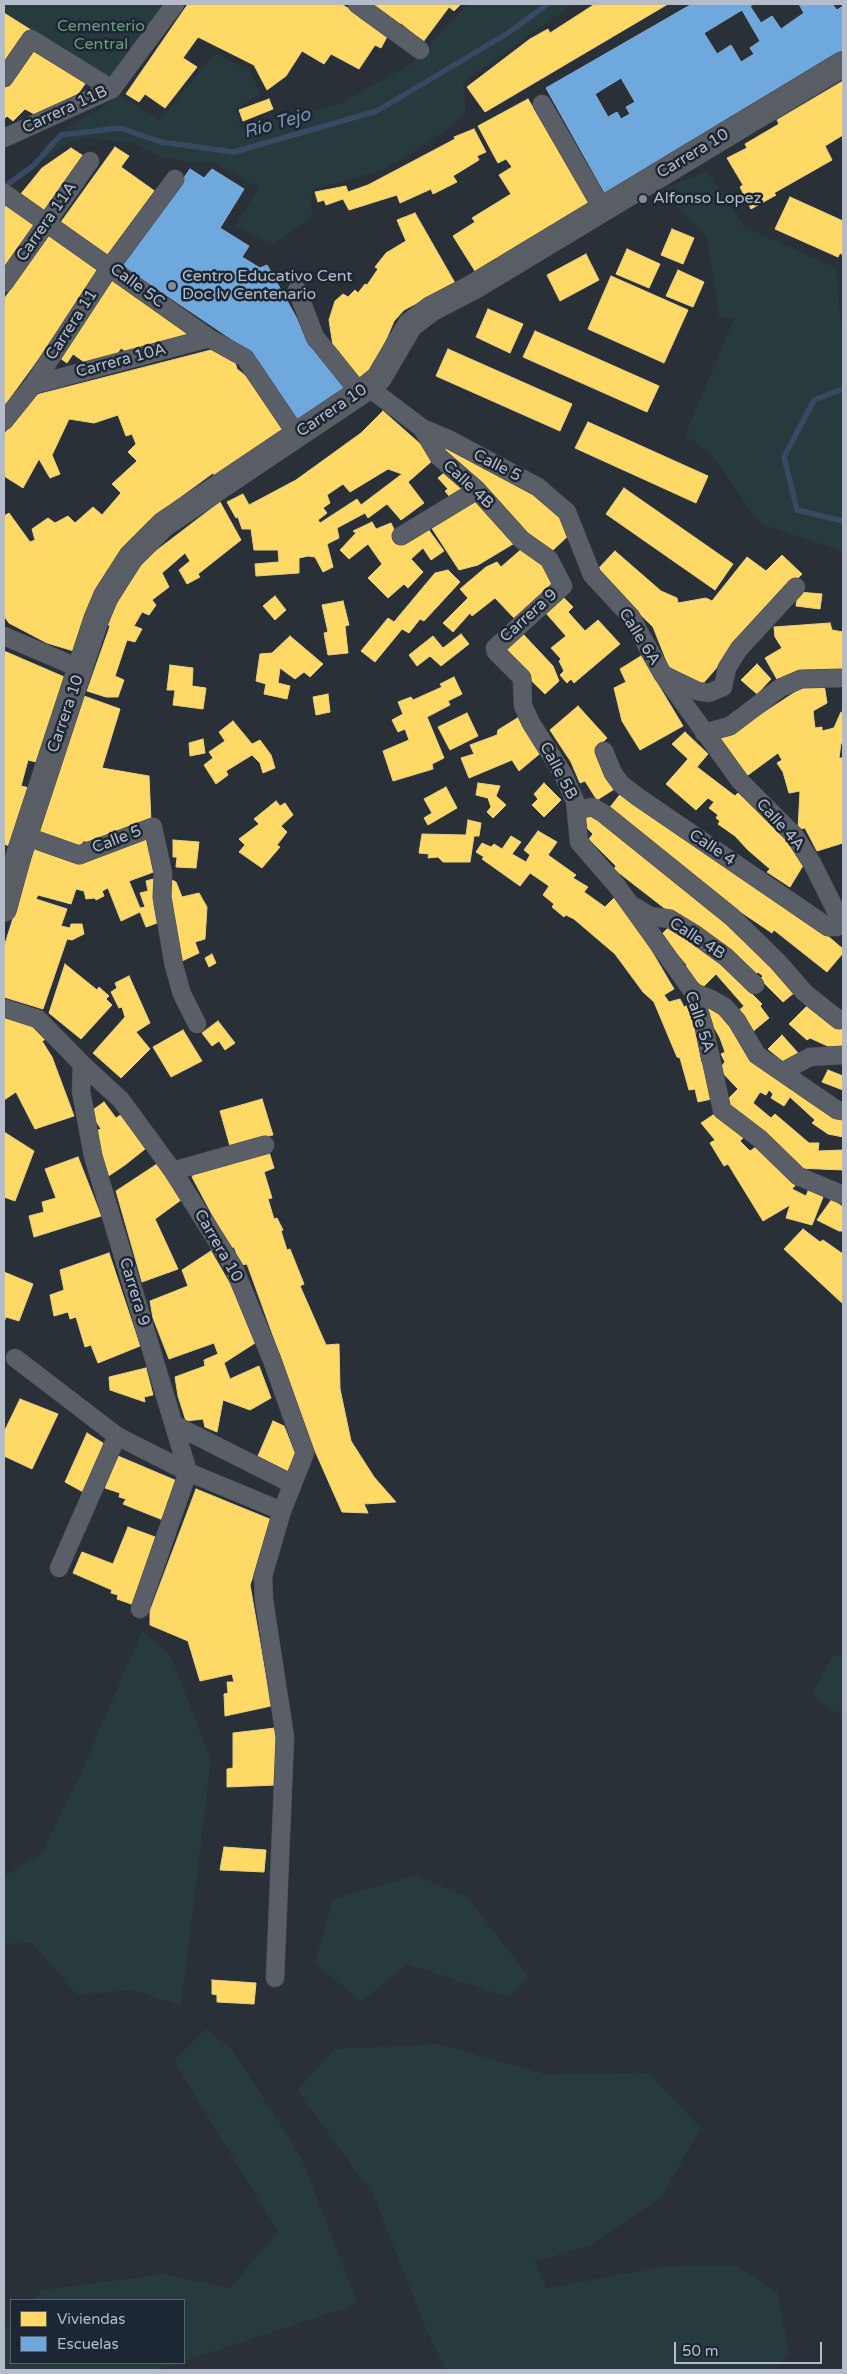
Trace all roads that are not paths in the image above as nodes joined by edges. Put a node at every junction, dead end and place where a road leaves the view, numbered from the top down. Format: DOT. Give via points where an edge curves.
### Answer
graph roads {
  1 [pos="176,4"];
  2 [pos="357,4"];
  3 [pos="420,50"];
  4 [pos="843,64"];
  5 [pos="4,78"];
  6 [pos="112,90"];
  7 [pos="542,104"];
  8 [pos="4,138"];
  9 [pos="90,161"];
  10 [pos="174,179"];
  11 [pos="8,196"];
  12 [pos="602,208"];
  13 [pos="47,224"];
  14 [pos="110,267"];
  15 [pos="4,283"];
  16 [pos="298,290"];
  17 [pos="210,338"];
  18 [pos="33,384"];
  19 [pos="364,390"];
  20 [pos="4,421"];
  21 [pos="422,428"];
  22 [pos="297,435"];
  23 [pos="477,490"];
  24 [pos="567,512"];
  25 [pos="401,536"];
  26 [pos="563,586"];
  27 [pos="796,587"];
  28 [pos="4,636"];
  29 [pos="496,648"];
  30 [pos="81,669"];
  31 [pos="662,673"];
  32 [pos="843,678"];
  33 [pos="704,733"];
  34 [pos="604,751"];
  35 [pos="577,810"];
  36 [pos="16,846"];
  37 [pos="632,906"];
  38 [pos="4,909"];
  39 [pos="837,927"];
  40 [pos="659,942"];
  41 [pos="755,985"];
  42 [pos="693,992"];
  43 [pos="4,1008"];
  44 [pos="839,1020"];
  45 [pos="197,1024"];
  46 [pos="843,1055"];
  47 [pos="82,1064"];
  48 [pos="782,1072"];
  49 [pos="843,1111"];
  50 [pos="265,1145"];
  51 [pos="173,1171"];
  52 [pos="843,1195"];
  53 [pos="15,1358"];
  54 [pos="175,1425"];
  55 [pos="117,1436"];
  56 [pos="188,1472"];
  57 [pos="292,1484"];
  58 [pos="282,1511"];
  59 [pos="60,1568"];
  60 [pos="140,1609"];
  61 [pos="275,1978"];
  1 -- 6 [label="street, Carrera 11B"];
  2 -- 3 [label="street"];
  4 -- 12 [label="street, Carrera 10"];
  5 -- 6 [label="street" via="31,39"];
  6 -- 8 [label="street, Carrera 11B"];
  7 -- 12 [label="street"];
  9 -- 13 [label="street, Carrera 11A"];
  10 -- 14 [label="street, Carrera 11"];
  11 -- 13 [label="street, Calle 5C"];
  12 -- 19 [label="street, Carrera 10" via="475,286 431,309 410,325 379,378"];
  13 -- 14 [label="street, Calle 5C"];
  13 -- 15 [label="street, Carrera 11A"];
  14 -- 17 [label="street, Calle 5C"];
  14 -- 18 [label="street, Carrera 11"];
  16 -- 19 [label="street, Calle 4B" via="315,337"];
  17 -- 18 [label="street, Carrera 10A"];
  17 -- 22 [label="street, Calle 5C" via="245,358"];
  18 -- 20 [label="street, Carrera 11"];
  19 -- 21 [label="street, Calle 4B"];
  19 -- 22 [label="street, Carrera 10"];
  21 -- 23 [label="street, Calle 4B" via="439,457"];
  21 -- 24 [label="street, Calle 5" via="538,487"];
  22 -- 30 [label="street, Carrera 10" via="164,524 131,557 106,596"];
  23 -- 25 [label="street"];
  23 -- 26 [label="street, Calle 4B" via="522,540 549,559"];
  24 -- 31 [label="street, Calle 6A" via="592,575 631,616"];
  26 -- 29 [label="street, Carrera 9"];
  27 -- 31 [label="street" via="739,649 727,668 723,687 709,692 697,691"];
  28 -- 30 [label="street"];
  29 -- 35 [label="street, Calle 5B" via="496,652 522,678 523,706 530,723 563,774"];
  30 -- 36 [label="street, Carrera 10"];
  31 -- 33 [label="street, Calle 6A"];
  32 -- 33 [label="street" via="800,679 780,688 730,726"];
  33 -- 39 [label="street, Calle 4A" via="740,781 794,835 839,917"];
  34 -- 39 [label="street, Calle 4" via="621,784 638,797 828,927"];
  35 -- 37 [label="street, Calle 5B" via="579,842"];
  35 -- 44 [label="street" via="592,807 603,814 732,917 805,993"];
  36 -- 38 [label="street, Carrera 10"];
  36 -- 45 [label="street, Calle 5" via="79,854 153,826 163,873 162,897 174,966 182,994"];
  37 -- 40 [label="street, Calle 5B"];
  37 -- 41 [label="street, Calle 4B" via="650,916 670,919 693,933 726,957"];
  40 -- 42 [label="street, Calle 5A"];
  42 -- 48 [label="street" via="724,1007 738,1021 757,1055"];
  42 -- 52 [label="street, Calle 5A" via="722,1110 760,1139 798,1176"];
  43 -- 47 [label="street" via="38,1019"];
  46 -- 48 [label="street" via="810,1058"];
  47 -- 51 [label="street, Carrera 10" via="121,1100"];
  47 -- 54 [label="street, Carrera 9" via="81,1091 93,1156"];
  48 -- 49 [label="street"];
  50 -- 51 [label="street"];
  51 -- 57 [label="street, Carrera 10" via="234,1268 272,1360 305,1453"];
  53 -- 55 [label="street"];
  54 -- 56 [label="street, Carrera 9"];
  54 -- 57 [label="street"];
  55 -- 56 [label="street"];
  55 -- 59 [label="street"];
  56 -- 58 [label="street"];
  56 -- 60 [label="street"];
  57 -- 58 [label="street, Carrera 10"];
  58 -- 61 [label="street, Carrera 10" via="263,1576 285,1737"];
}
